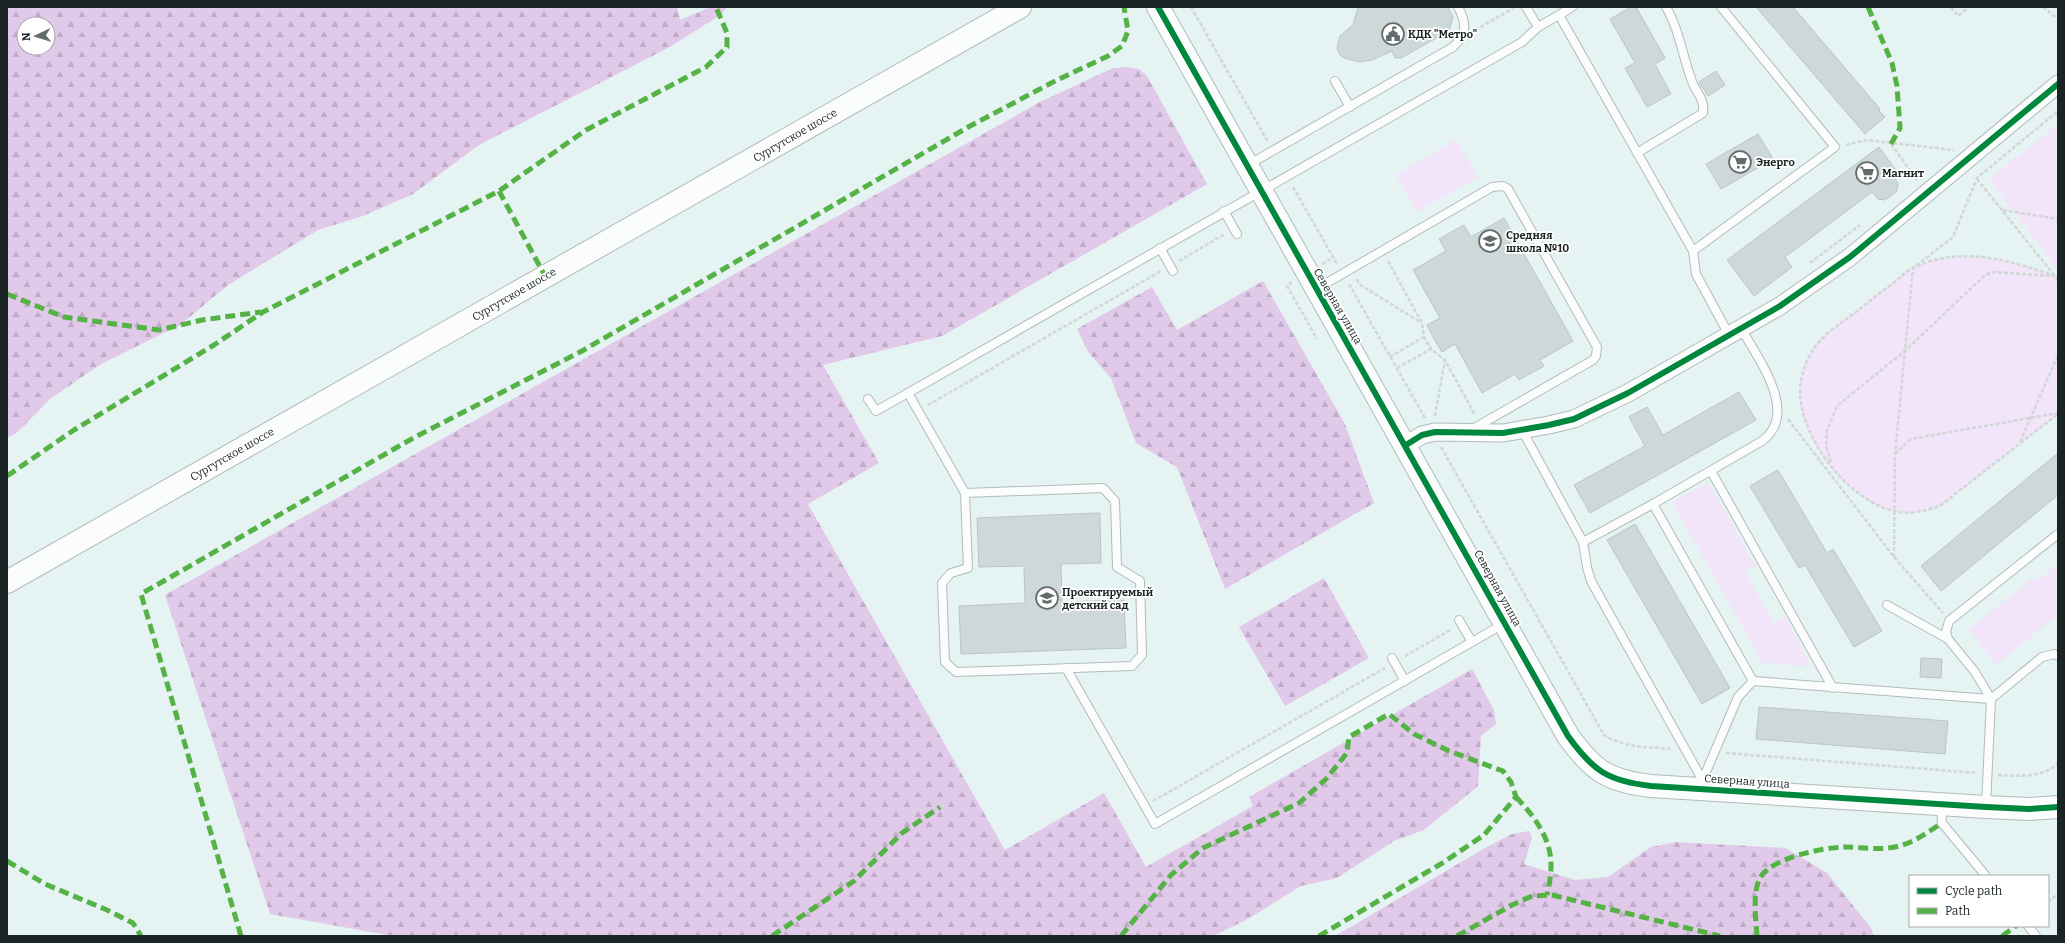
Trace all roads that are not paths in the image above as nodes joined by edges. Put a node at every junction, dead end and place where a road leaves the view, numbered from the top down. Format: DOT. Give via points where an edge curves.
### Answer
graph roads {
  1 [pos="1020,7"];
  2 [pos="1158,7"];
  3 [pos="1458,7"];
  4 [pos="1526,7"];
  5 [pos="1572,7"];
  6 [pos="1666,7"];
  7 [pos="1721,7"];
  8 [pos="1559,15"];
  9 [pos="1538,27"];
  10 [pos="1335,81"];
  11 [pos="2058,84"];
  12 [pos="1350,107"];
  13 [pos="1637,153"];
  14 [pos="1248,166"];
  15 [pos="1261,190"];
  16 [pos="1224,212"];
  17 [pos="1236,232"];
  18 [pos="1160,248"];
  19 [pos="1693,251"];
  20 [pos="1171,268"];
  21 [pos="1317,288"];
  22 [pos="1735,331"];
  23 [pos="908,393"];
  24 [pos="868,399"];
  25 [pos="1473,428"];
  26 [pos="1522,430"];
  27 [pos="1406,445"];
  28 [pos="1711,471"];
  29 [pos="965,493"];
  30 [pos="1653,504"];
  31 [pos="2058,534"];
  32 [pos="1583,542"];
  33 [pos="7,582"];
  34 [pos="1887,605"];
  35 [pos="1461,622"];
  36 [pos="1506,623"];
  37 [pos="1948,639"];
  38 [pos="1472,642"];
  39 [pos="2058,656"];
  40 [pos="1393,660"];
  41 [pos="1066,668"];
  42 [pos="1405,681"];
  43 [pos="1753,681"];
  44 [pos="1833,688"];
  45 [pos="1991,699"];
  46 [pos="1703,783"];
  47 [pos="1941,804"];
  48 [pos="1986,807"];
  49 [pos="2058,807"];
  50 [pos="1985,875"];
  51 [pos="2029,927"];
  52 [pos="2036,936"];
  1 -- 33 [label="street, Сургутское шоссе"];
  2 -- 14 [label="street, Северная улица"];
  3 -- 12 [label="lane" via="1466,25 1461,40"];
  4 -- 9 [label="lane"];
  5 -- 8 [label="lane"];
  6 -- 13 [label="lane" via="1704,109 1700,116"];
  7 -- 19 [label="lane" via="1835,147"];
  8 -- 9 [label="lane"];
  8 -- 13 [label="lane"];
  9 -- 15 [label="lane" via="1522,42"];
  10 -- 12 [label="lane"];
  11 -- 22 [label="street" via="1850,257 1780,306"];
  12 -- 14 [label="lane"];
  13 -- 19 [label="lane"];
  14 -- 15 [label="street, Северная улица"];
  15 -- 16 [label="lane"];
  15 -- 21 [label="street, Северная улица"];
  16 -- 17 [label="lane"];
  16 -- 18 [label="lane"];
  18 -- 20 [label="lane"];
  18 -- 23 [label="lane"];
  19 -- 22 [label="lane" via="1696,274"];
  21 -- 25 [label="lane" via="1492,187 1503,186 1508,189 1597,347 1597,352 1593,360"];
  21 -- 27 [label="street, Северная улица"];
  22 -- 26 [label="street" via="1596,409 1574,419"];
  22 -- 28 [label="lane" via="1773,386 1779,407 1777,425 1770,436"];
  23 -- 24 [label="lane" via="876,411"];
  23 -- 29 [label="lane"];
  25 -- 26 [label="street" via="1492,433"];
  25 -- 27 [label="street" via="1433,432"];
  26 -- 32 [label="lane"];
  27 -- 36 [label="street, Северная улица"];
  28 -- 30 [label="lane"];
  28 -- 44 [label="lane"];
  29 -- 41 [label="lane" via="968,568 951,573 942,583 945,662 956,672"];
  29 -- 41 [label="lane" via="1103,488 1115,501 1117,567 1140,581 1142,655 1132,666"];
  30 -- 32 [label="lane"];
  30 -- 43 [label="lane"];
  31 -- 37 [label="lane" via="1949,621 1946,632"];
  32 -- 46 [label="lane" via="1591,581 1687,750"];
  34 -- 37 [label="lane"];
  35 -- 38 [label="lane"];
  36 -- 38 [label="lane"];
  36 -- 46 [label="street, Северная улица" via="1568,736 1593,767 1610,777 1631,784"];
  37 -- 45 [label="lane" via="1975,672"];
  38 -- 42 [label="lane"];
  39 -- 45 [label="lane" via="2054,654 2042,657"];
  40 -- 42 [label="lane"];
  41 -- 42 [label="lane" via="1154,824"];
  43 -- 44 [label="lane"];
  43 -- 46 [label="lane" via="1738,697"];
  44 -- 45 [label="lane"];
  45 -- 48 [label="lane"];
  46 -- 47 [label="street, Северная улица"];
  47 -- 48 [label="street, Северная улица"];
  47 -- 50 [label="lane" via="1942,823"];
  48 -- 49 [label="street, Северная улица"];
  51 -- 52 [label="lane"];
}
